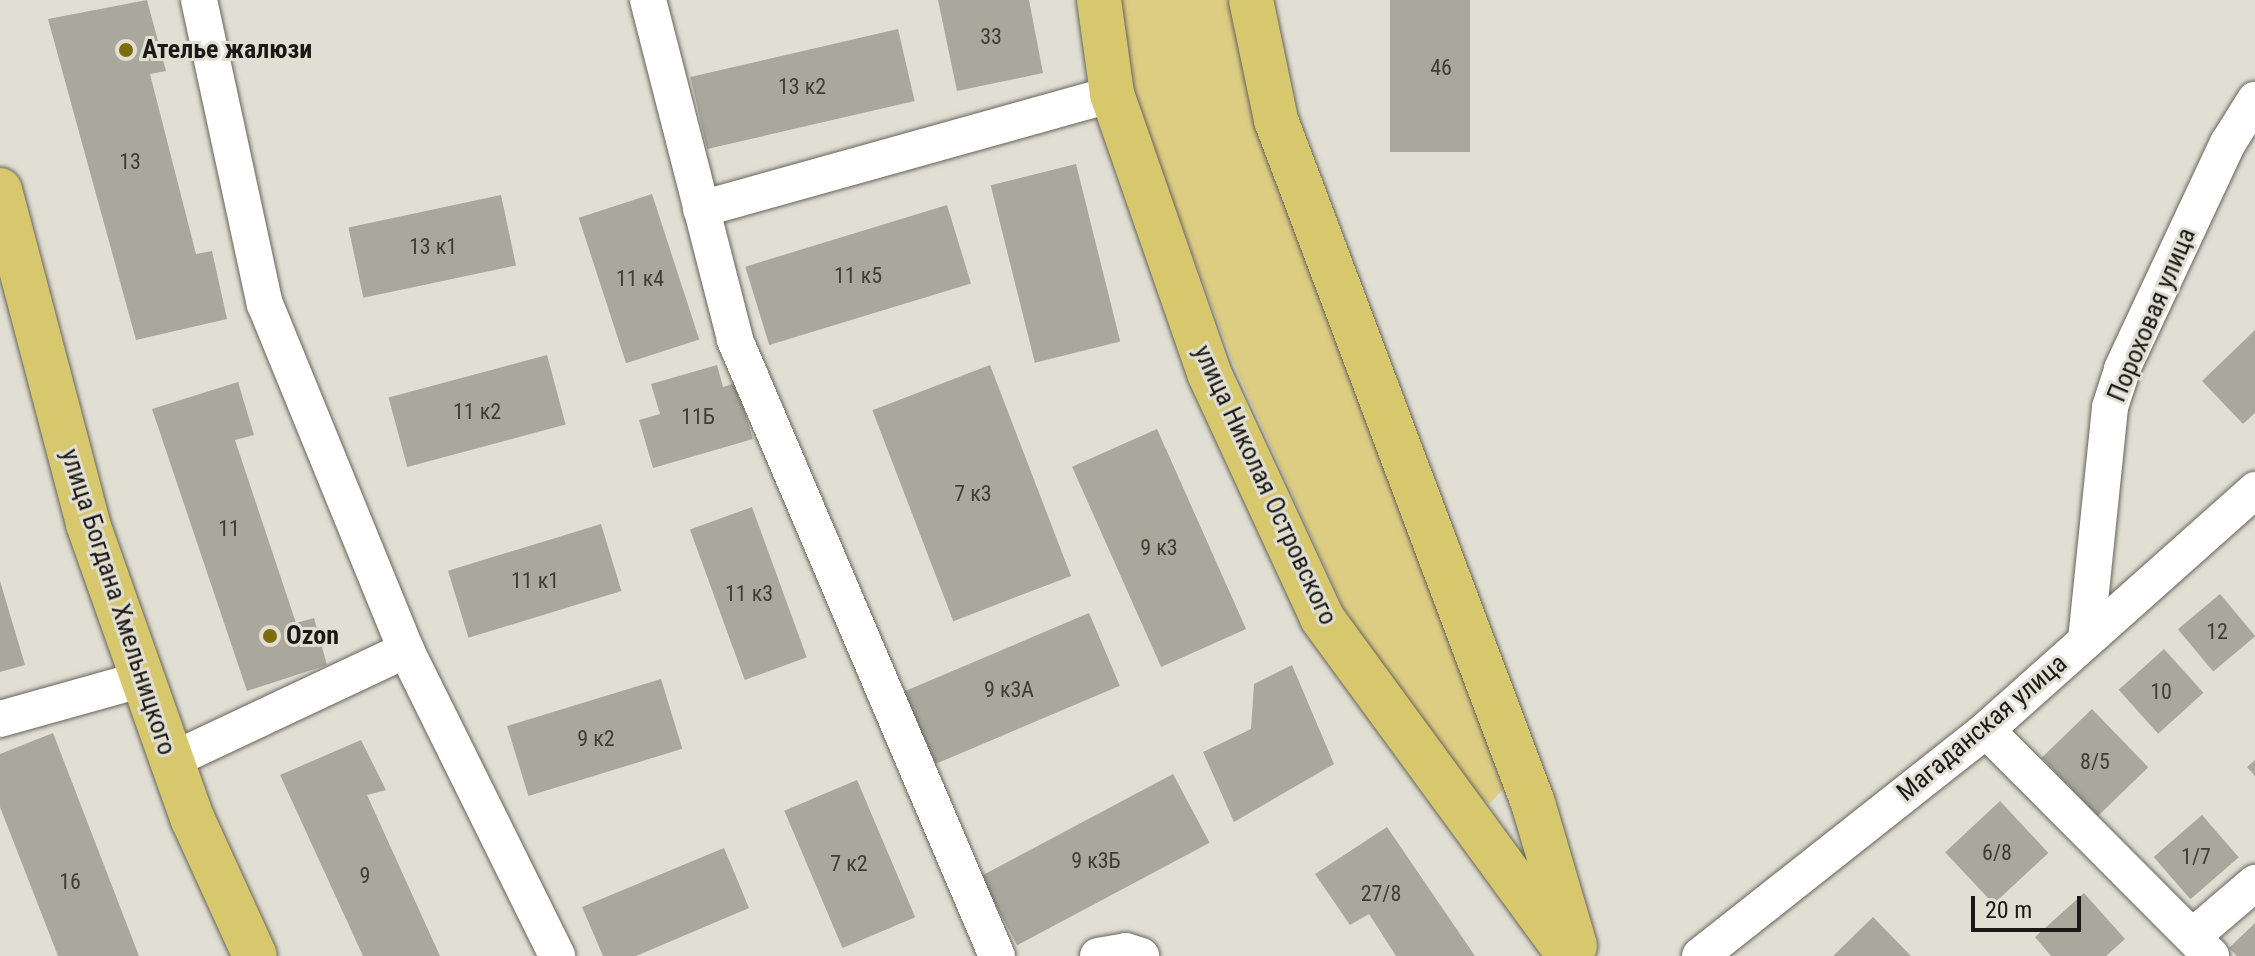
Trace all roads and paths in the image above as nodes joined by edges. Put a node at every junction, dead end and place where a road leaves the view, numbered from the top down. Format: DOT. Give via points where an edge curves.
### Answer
graph roads {
  1 [pos="199,0"];
  2 [pos="648,0"];
  3 [pos="1099,0"];
  4 [pos="1251,0"];
  5 [pos="1112,94"];
  6 [pos="2255,100"];
  7 [pos="0,190"];
  8 [pos="701,209"];
  9 [pos="2255,490"];
  10 [pos="2086,640"];
  11 [pos="406,650"];
  12 [pos="140,680"];
  13 [pos="0,719"];
  14 [pos="1986,730"];
  15 [pos="170,761"];
  16 [pos="2255,883"];
  17 [pos="2202,946"];
  18 [pos="255,956"];
  19 [pos="557,956"];
  20 [pos="997,956"];
  21 [pos="1098,956"];
  22 [pos="1141,956"];
  23 [pos="1569,956"];
  24 [pos="1578,956"];
  25 [pos="1700,956"];
  1 -- 11 [label="street" via="265,304"];
  2 -- 8 [label="street"];
  3 -- 5 [label="main road, улица Николая Островского"];
  4 -- 24 [label="main road" via="1276,120 1533,803"];
  5 -- 8 [label="street"];
  5 -- 23 [label="main road, улица Николая Островского" via="1209,373 1322,618"];
  6 -- 10 [label="street, Пороховая улица" via="2228,143 2122,369 2110,407"];
  7 -- 12 [label="main road, улица Богдана Хмельницкого" via="88,524"];
  8 -- 20 [label="street" via="735,340"];
  9 -- 10 [label="street, Магаданская улица"];
  10 -- 14 [label="street, Магаданская улица"];
  11 -- 15 [label="street"];
  11 -- 19 [label="street"];
  12 -- 13 [label="street"];
  12 -- 15 [label="main road, улица Богдана Хмельницкого"];
  14 -- 17 [label="street"];
  14 -- 25 [label="street, Магаданская улица"];
  15 -- 18 [label="main road, улица Богдана Хмельницкого"];
  16 -- 17 [label="street"];
  21 -- 22 [label="street" via="1126,951"];
}
